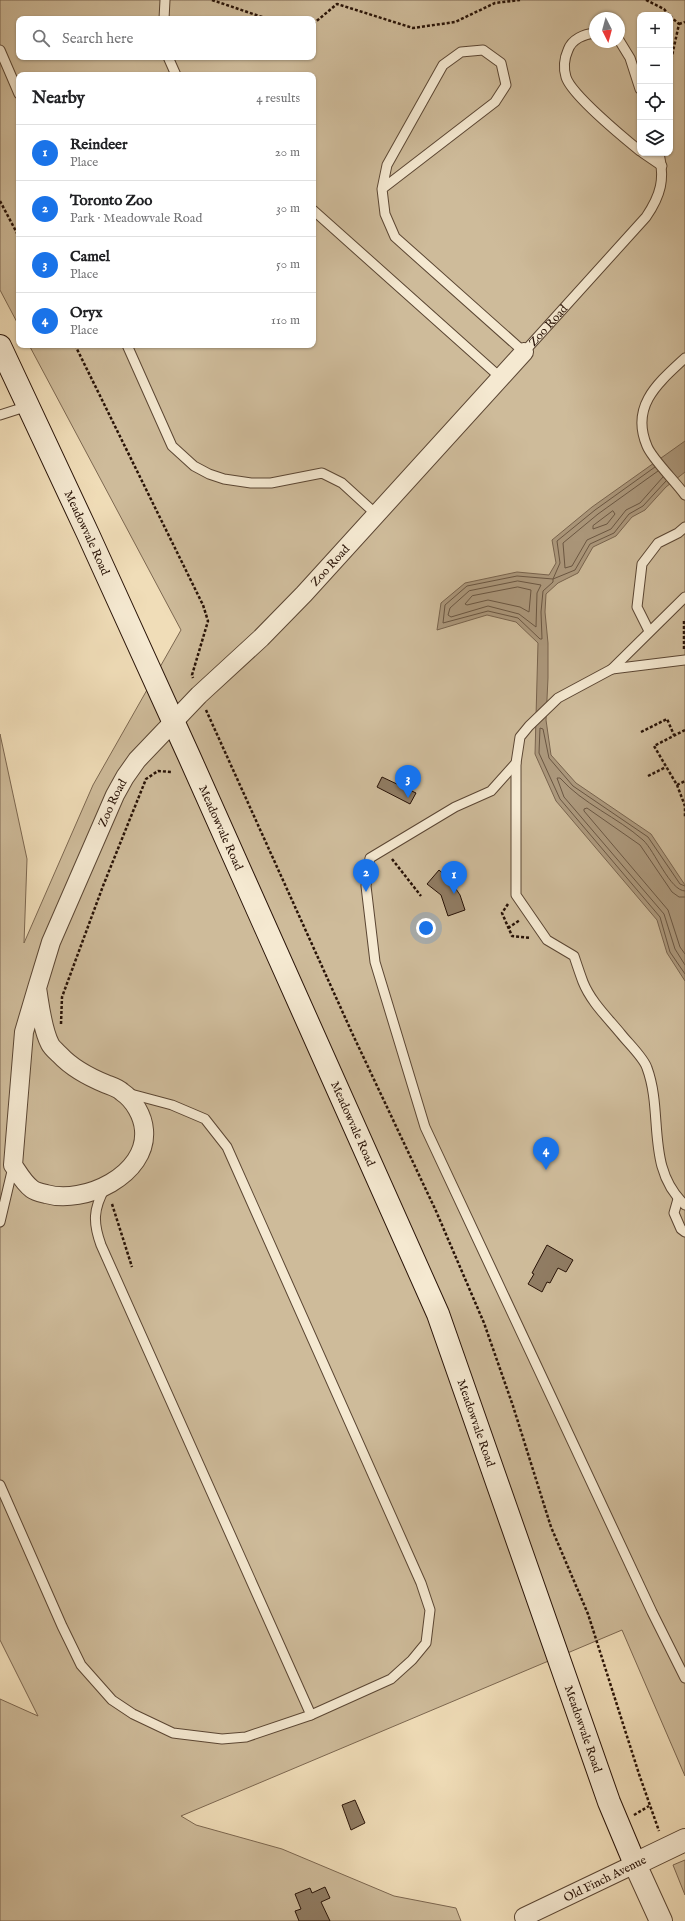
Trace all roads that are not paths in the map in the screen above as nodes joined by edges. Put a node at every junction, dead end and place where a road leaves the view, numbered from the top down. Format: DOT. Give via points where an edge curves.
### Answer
graph roads {
  1 [pos="165,0"];
  2 [pos="164,16"];
  3 [pos="589,34"];
  4 [pos="624,48"];
  5 [pos="0,50"];
  6 [pos="169,60"];
  7 [pos="175,72"];
  8 [pos="638,84"];
  9 [pos="16,87"];
  10 [pos="637,148"];
  11 [pos="647,156"];
  12 [pos="660,156"];
  13 [pos="662,166"];
  14 [pos="382,189"];
  15 [pos="316,213"];
  16 [pos="0,346"];
  17 [pos="128,348"];
  18 [pos="524,352"];
  19 [pos="685,358"];
  20 [pos="501,378"];
  21 [pos="28,406"];
  22 [pos="0,415"];
  23 [pos="685,495"];
  24 [pos="377,515"];
  25 [pos="685,527"];
  26 [pos="685,597"];
  27 [pos="649,631"];
  28 [pos="685,660"];
  29 [pos="612,669"];
  30 [pos="173,722"];
  31 [pos="516,763"];
  32 [pos="37,988"];
  33 [pos="122,1092"];
  34 [pos="13,1166"];
  35 [pos="110,1194"];
  36 [pos="678,1198"];
  37 [pos="685,1206"];
  38 [pos="0,1222"];
  39 [pos="685,1232"];
  40 [pos="0,1485"];
  41 [pos="685,1678"];
  42 [pos="311,1715"];
  43 [pos="675,1844"];
  44 [pos="635,1864"];
  45 [pos="524,1917"];
  46 [pos="661,1921"];
  1 -- 2 [label="lane"];
  3 -- 10 [label="lane" via="584,34 569,46 564,61 566,77 576,94"];
  4 -- 8 [label="lane"];
  5 -- 9 [label="lane"];
  6 -- 7 [label="lane"];
  11 -- 13 [label="lane"];
  12 -- 13 [label="lane, Zoo Road"];
  13 -- 18 [label="lane, Zoo Road" via="662,184 657,201 646,217"];
  14 -- 14 [label="lane" via="495,102 506,85 501,63 483,50 461,52 443,66 387,165"];
  14 -- 18 [label="lane" via="385,214 395,237"];
  15 -- 20 [label="lane"];
  16 -- 21 [label="main road, Meadowvale Road"];
  17 -- 24 [label="lane" via="172,446 194,466 224,479 251,483 271,483 322,473 342,483"];
  18 -- 20 [label="street, Zoo Road"];
  19 -- 23 [label="lane" via="660,382 648,398 640,422 647,447"];
  20 -- 24 [label="street, Zoo Road"];
  21 -- 22 [label="lane"];
  21 -- 30 [label="main road, Meadowvale Road"];
  24 -- 30 [label="street, Zoo Road" via="299,600 198,695"];
  25 -- 27 [label="lane" via="658,543 642,564 637,607"];
  26 -- 27 [label="lane"];
  27 -- 29 [label="lane"];
  28 -- 29 [label="lane"];
  29 -- 31 [label="lane" via="558,698 529,726 520,737"];
  30 -- 32 [label="street, Zoo Road" via="137,760 115,795 51,942"];
  30 -- 44 [label="main road, Meadowvale Road" via="438,1314 609,1802"];
  31 -- 36 [label="lane" via="516,894 547,940 574,956 584,984 595,1002 647,1066 653,1095 661,1169"];
  31 -- 41 [label="lane" via="491,791 456,807 370,858 366,886 375,962 424,1127"];
  32 -- 33 [label="street" via="51,1045 69,1066"];
  32 -- 34 [label="street, Zoo Road" via="24,1032"];
  33 -- 35 [label="street" via="136,1106 141,1117 144,1145"];
  33 -- 42 [label="lane" via="172,1104 205,1119 227,1147 421,1583 430,1610 426,1644 391,1679"];
  34 -- 35 [label="street" via="33,1190 53,1196"];
  34 -- 38 [label="lane"];
  35 -- 42 [label="lane" via="98,1200 96,1229 101,1245"];
  36 -- 37 [label="lane"];
  36 -- 39 [label="lane" via="674,1213"];
  40 -- 42 [label="lane" via="81,1665 112,1700 133,1714 173,1733 222,1739 246,1737"];
  43 -- 44 [label="main road, Old Finch Avenue"];
  44 -- 45 [label="street, Old Finch Avenue"];
  44 -- 46 [label="main road, Meadowvale Road"];
}
